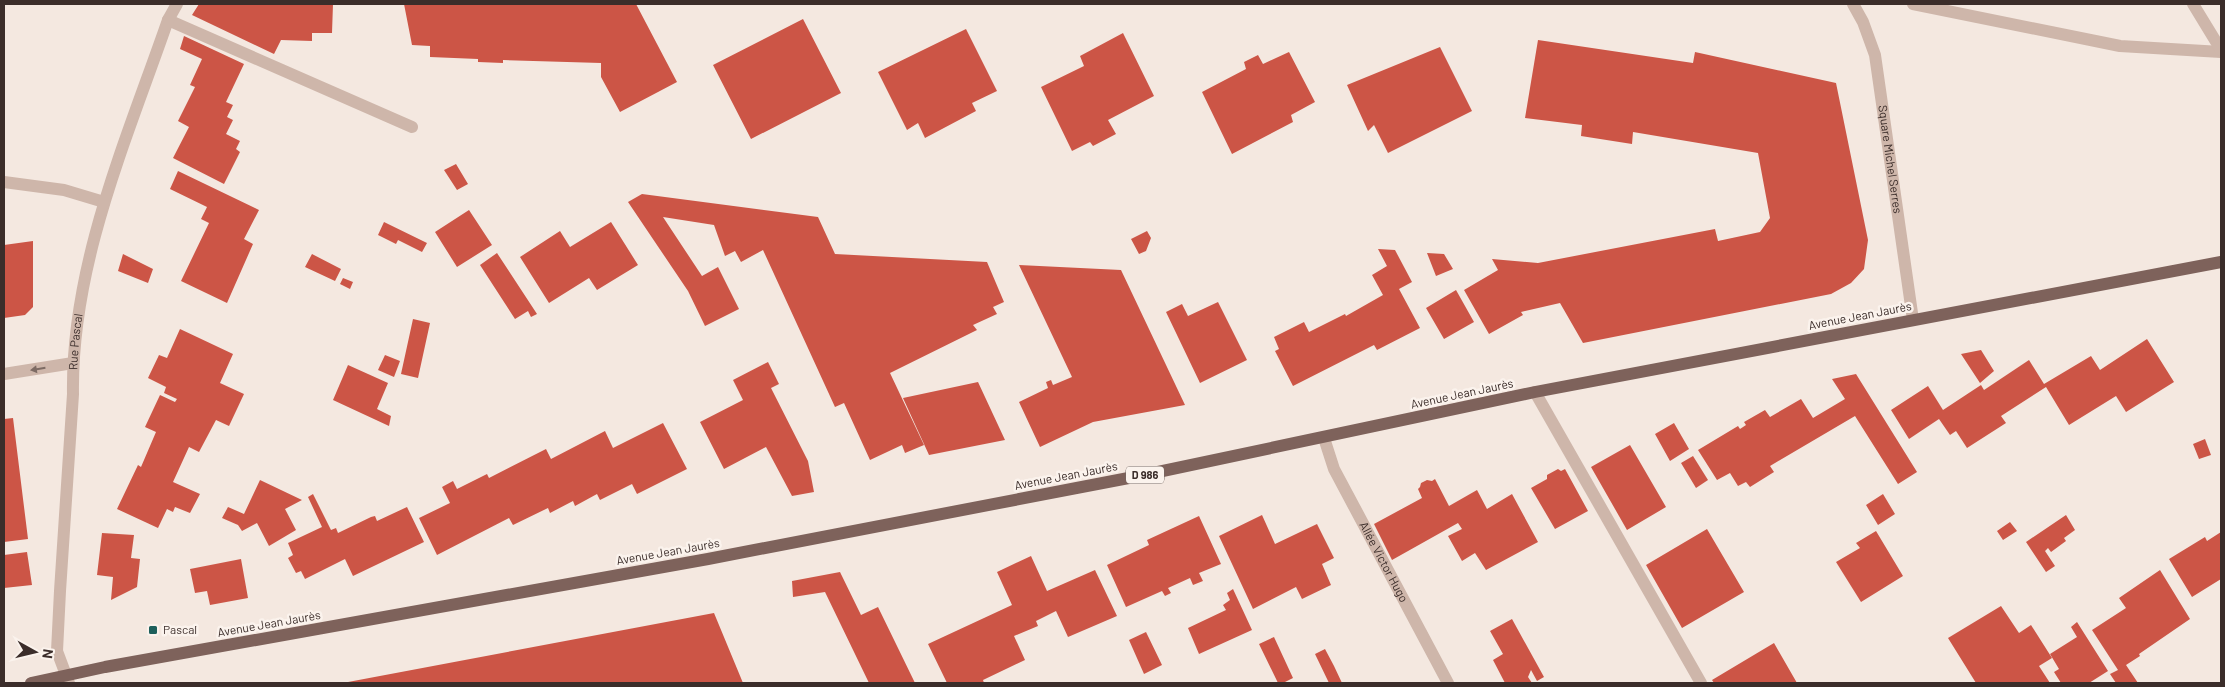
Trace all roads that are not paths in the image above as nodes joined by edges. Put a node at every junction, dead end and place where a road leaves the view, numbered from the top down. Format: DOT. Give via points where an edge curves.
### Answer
graph roads {
  1 [pos="177,4"];
  2 [pos="1853,4"];
  3 [pos="1913,4"];
  4 [pos="2193,4"];
  5 [pos="168,20"];
  6 [pos="2221,51"];
  7 [pos="412,127"];
  8 [pos="4,182"];
  9 [pos="104,202"];
  10 [pos="2221,262"];
  11 [pos="1913,320"];
  12 [pos="73,363"];
  13 [pos="4,374"];
  14 [pos="1535,392"];
  15 [pos="1324,438"];
  16 [pos="67,679"];
  17 [pos="31,683"];
  18 [pos="1448,683"];
  19 [pos="1701,683"];
  1 -- 5 [label="street, Rue Pascal"];
  2 -- 11 [label="street, Square Michel Serres" via="1875,55"];
  3 -- 6 [label="street" via="2120,46"];
  4 -- 6 [label="street"];
  5 -- 7 [label="street"];
  5 -- 9 [label="street, Rue Pascal"];
  8 -- 9 [label="street" via="64,190"];
  9 -- 12 [label="street, Rue Pascal" via="83,288"];
  10 -- 11 [label="main road, Avenue Jean Jaurès / D 986"];
  11 -- 14 [label="main road, Avenue Jean Jaurès / D 986"];
  12 -- 13 [label="street, one-way"];
  12 -- 16 [label="street, Rue Pascal" via="58,651"];
  14 -- 15 [label="main road, Avenue Jean Jaurès / D 986"];
  14 -- 19 [label="street"];
  15 -- 16 [label="main road, Avenue Jean Jaurès / D 986" via="757,550"];
  15 -- 18 [label="street, Allée Victor Hugo" via="1334,469"];
  16 -- 17 [label="main road, Avenue Jean Jaurès / D 986"];
}
